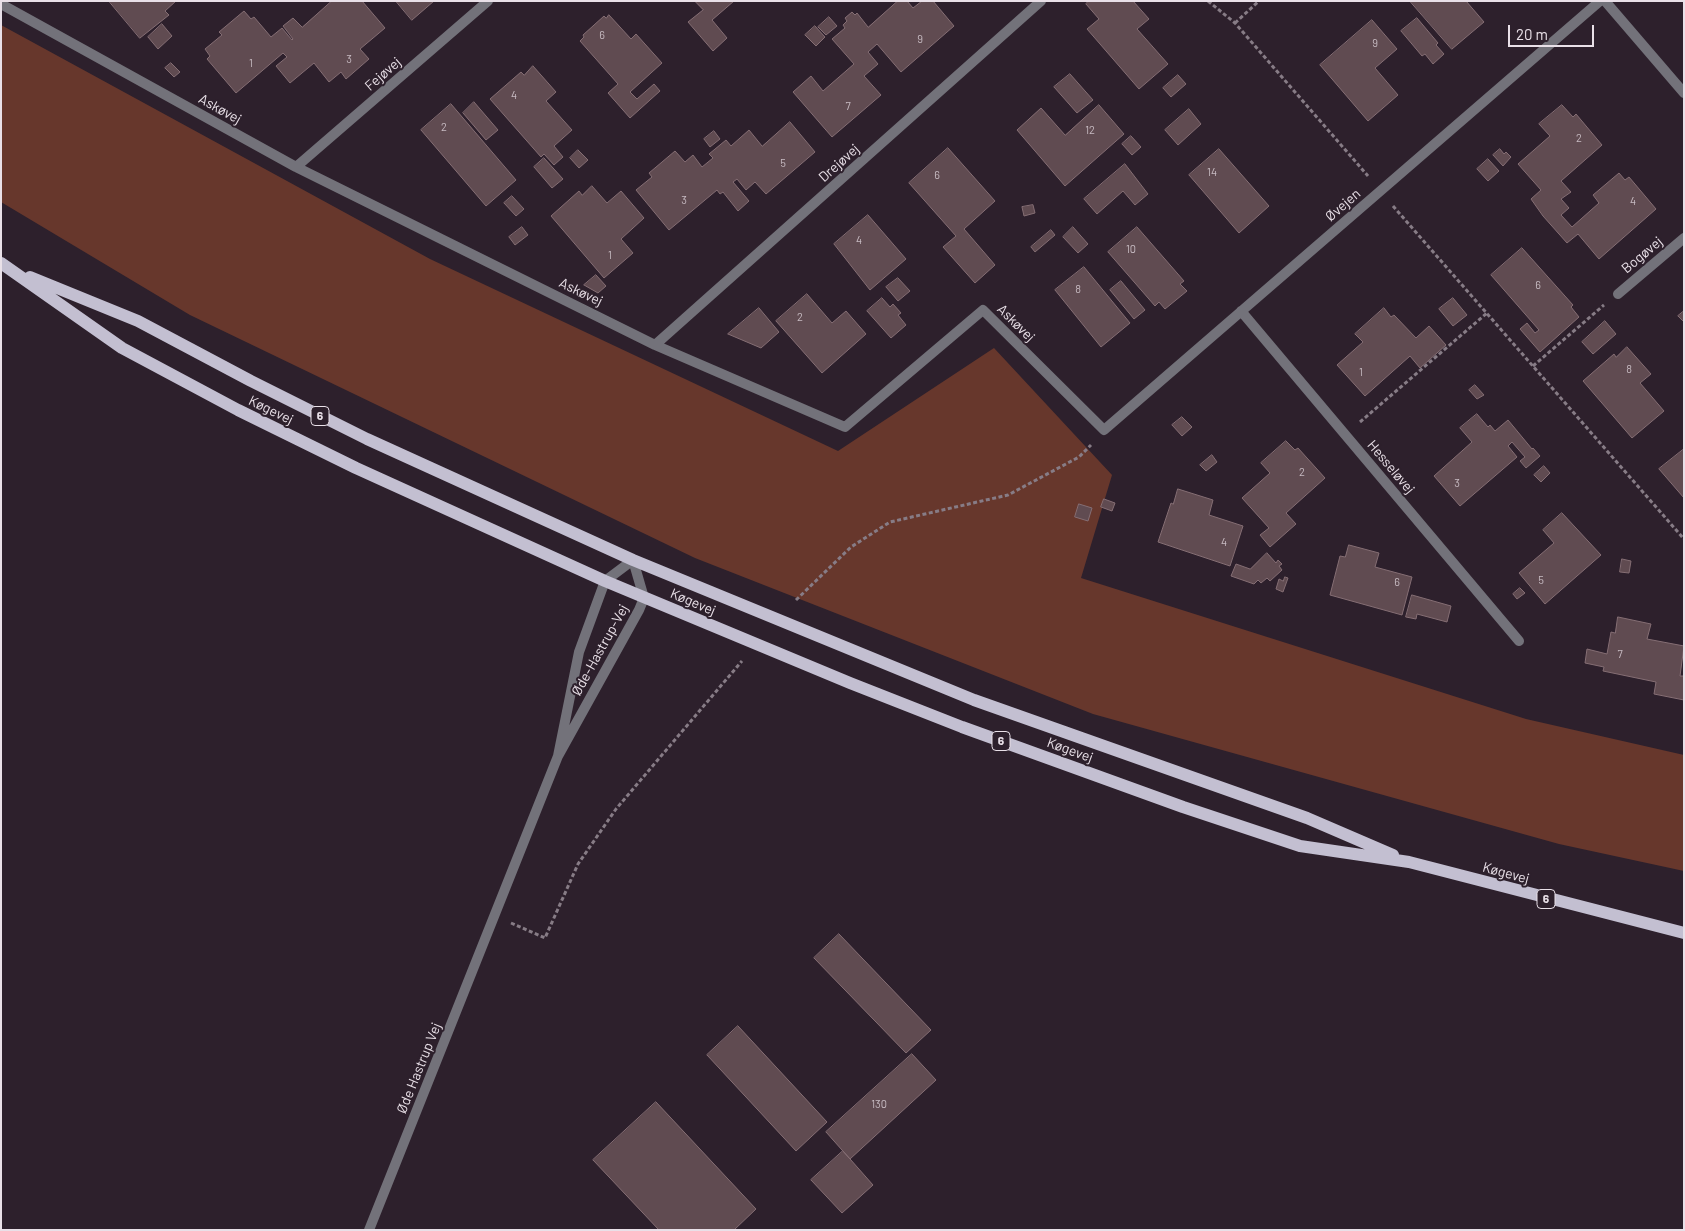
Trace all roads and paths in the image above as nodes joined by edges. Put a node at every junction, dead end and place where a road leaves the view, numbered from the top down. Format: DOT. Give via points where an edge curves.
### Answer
graph roads {
  1 [pos="488,1"];
  2 [pos="1041,1"];
  3 [pos="1208,1"];
  4 [pos="1259,1"];
  5 [pos="1600,1"];
  6 [pos="1605,1"];
  7 [pos="1,4"];
  8 [pos="1235,23"];
  9 [pos="1684,93"];
  10 [pos="296,167"];
  11 [pos="1381,191"];
  12 [pos="1684,238"];
  13 [pos="5,266"];
  14 [pos="1618,294"];
  15 [pos="1241,311"];
  16 [pos="1487,313"];
  17 [pos="655,345"];
  18 [pos="1533,366"];
  19 [pos="1104,430"];
  20 [pos="1345,435"];
  21 [pos="1684,539"];
  22 [pos="634,560"];
  23 [pos="605,581"];
  24 [pos="644,598"];
  25 [pos="796,600"];
  26 [pos="1519,641"];
  27 [pos="742,661"];
  28 [pos="558,756"];
  29 [pos="1409,862"];
  30 [pos="494,916"];
  31 [pos="1684,932"];
  32 [pos="370,1230"];
  1 -- 10 [label="street, Fejøvej"];
  2 -- 17 [label="street, Drejøvej"];
  3 -- 8 [label="path"];
  4 -- 8 [label="path"];
  5 -- 11 [label="street, Øvejen"];
  6 -- 9 [label="street"];
  7 -- 10 [label="street, Askøvej"];
  8 -- 11 [label="path"];
  10 -- 17 [label="street, Askøvej"];
  11 -- 15 [label="street, Øvejen"];
  11 -- 16 [label="path"];
  12 -- 14 [label="street, Bogøvej"];
  13 -- 22 [label="main road, Køgevej / 6" via="138,321 367,439"];
  13 -- 23 [label="main road, Køgevej / 6" via="122,348 238,410 356,468"];
  14 -- 18 [label="path"];
  15 -- 19 [label="street, Øvejen"];
  15 -- 20 [label="street, Hesseløvej"];
  16 -- 18 [label="path"];
  16 -- 20 [label="path"];
  17 -- 19 [label="street, Askøvej" via="845,427 983,310"];
  18 -- 21 [label="path"];
  19 -- 25 [label="path" via="1079,457 1008,495 890,522 851,547"];
  20 -- 26 [label="street, Hesseløvej"];
  22 -- 23 [label="street"];
  22 -- 24 [label="street, Øde-Hastrup-Vej"];
  22 -- 29 [label="main road, Køgevej / 6" via="974,700 1307,818"];
  23 -- 24 [label="main road, Køgevej / 6"];
  23 -- 28 [label="street, Øde-Hastrup-Vej" via="579,652"];
  24 -- 28 [label="street, Øde-Hastrup-Vej"];
  24 -- 29 [label="main road, Køgevej / 6" via="954,724 1184,807 1300,846"];
  27 -- 30 [label="path" via="616,809 578,864 545,938"];
  28 -- 30 [label="street, Øde-Hastrup-Vej"];
  29 -- 31 [label="main road, Køgevej / 6"];
  30 -- 32 [label="street, Øde Hastrup Vej"];
}
